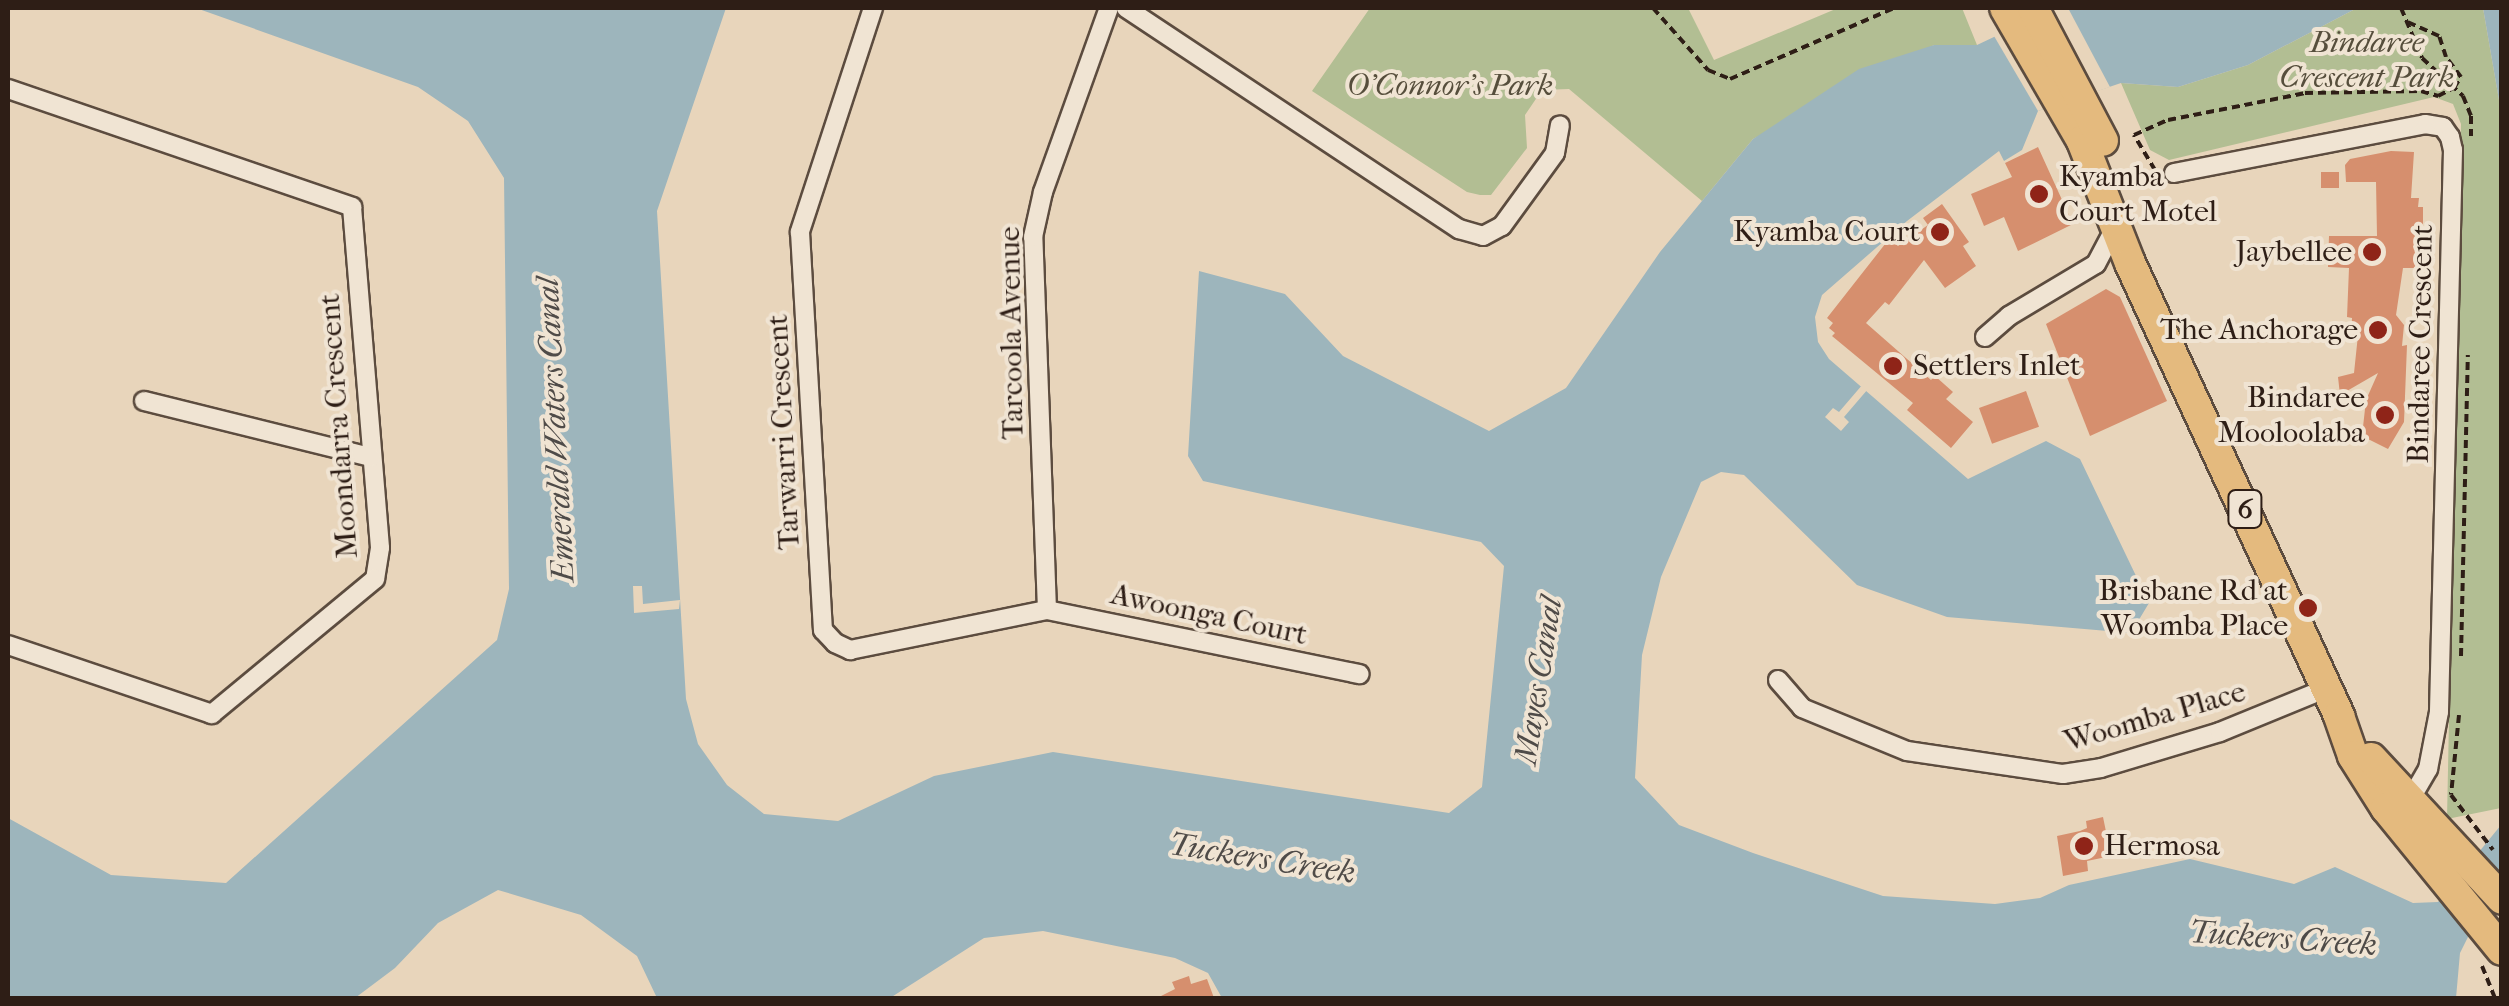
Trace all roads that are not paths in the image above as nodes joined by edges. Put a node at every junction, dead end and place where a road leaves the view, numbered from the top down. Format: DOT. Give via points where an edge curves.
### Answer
graph roads {
  1 [pos="873,8"];
  2 [pos="1109,8"];
  3 [pos="1126,8"];
  4 [pos="2023,14"];
  5 [pos="8,88"];
  6 [pos="2076,104"];
  7 [pos="1560,125"];
  8 [pos="2167,175"];
  9 [pos="2116,222"];
  10 [pos="2091,268"];
  11 [pos="2146,293"];
  12 [pos="1985,337"];
  13 [pos="144,401"];
  14 [pos="371,457"];
  15 [pos="1048,610"];
  16 [pos="8,645"];
  17 [pos="1360,674"];
  18 [pos="1778,680"];
  19 [pos="2332,703"];
  20 [pos="2410,800"];
  21 [pos="2407,832"];
  22 [pos="2458,869"];
  23 [pos="2502,898"];
  24 [pos="2490,949"];
  1 -- 15 [label="street, Tarwarri Crescent" via="800,232 823,630 850,650"];
  2 -- 15 [label="street, Tarcoola Avenue" via="1033,237"];
  3 -- 7 [label="street" via="1459,228 1483,236 1502,226 1555,153"];
  4 -- 6 [label="main road, 6"];
  5 -- 14 [label="street, Moondarra Crescent" via="352,207"];
  6 -- 9 [label="main road"];
  6 -- 11 [label="main road, 6" via="2126,203"];
  8 -- 20 [label="street, Bindaree Crescent" via="2426,124 2450,137 2438,712 2428,769"];
  9 -- 10 [label="street" via="2108,248"];
  9 -- 11 [label="main road"];
  10 -- 11 [label="street" via="2120,272"];
  10 -- 12 [label="street"];
  11 -- 19 [label="main road, 6"];
  13 -- 14 [label="street"];
  14 -- 16 [label="street, Moondarra Crescent" via="380,548 375,579 212,714"];
  15 -- 17 [label="street, Awoonga Court"];
  18 -- 19 [label="street, Woomba Place" via="1802,708 1907,751 2063,774"];
  19 -- 20 [label="main road, 6"];
  19 -- 21 [label="main road, 6" via="2353,756"];
  20 -- 21 [label="street, Bindaree Crescent"];
  20 -- 22 [label="main road, 6"];
  21 -- 22 [label="main road, 6"];
  22 -- 23 [label="main road, 6"];
  22 -- 24 [label="main road, 6"];
}
